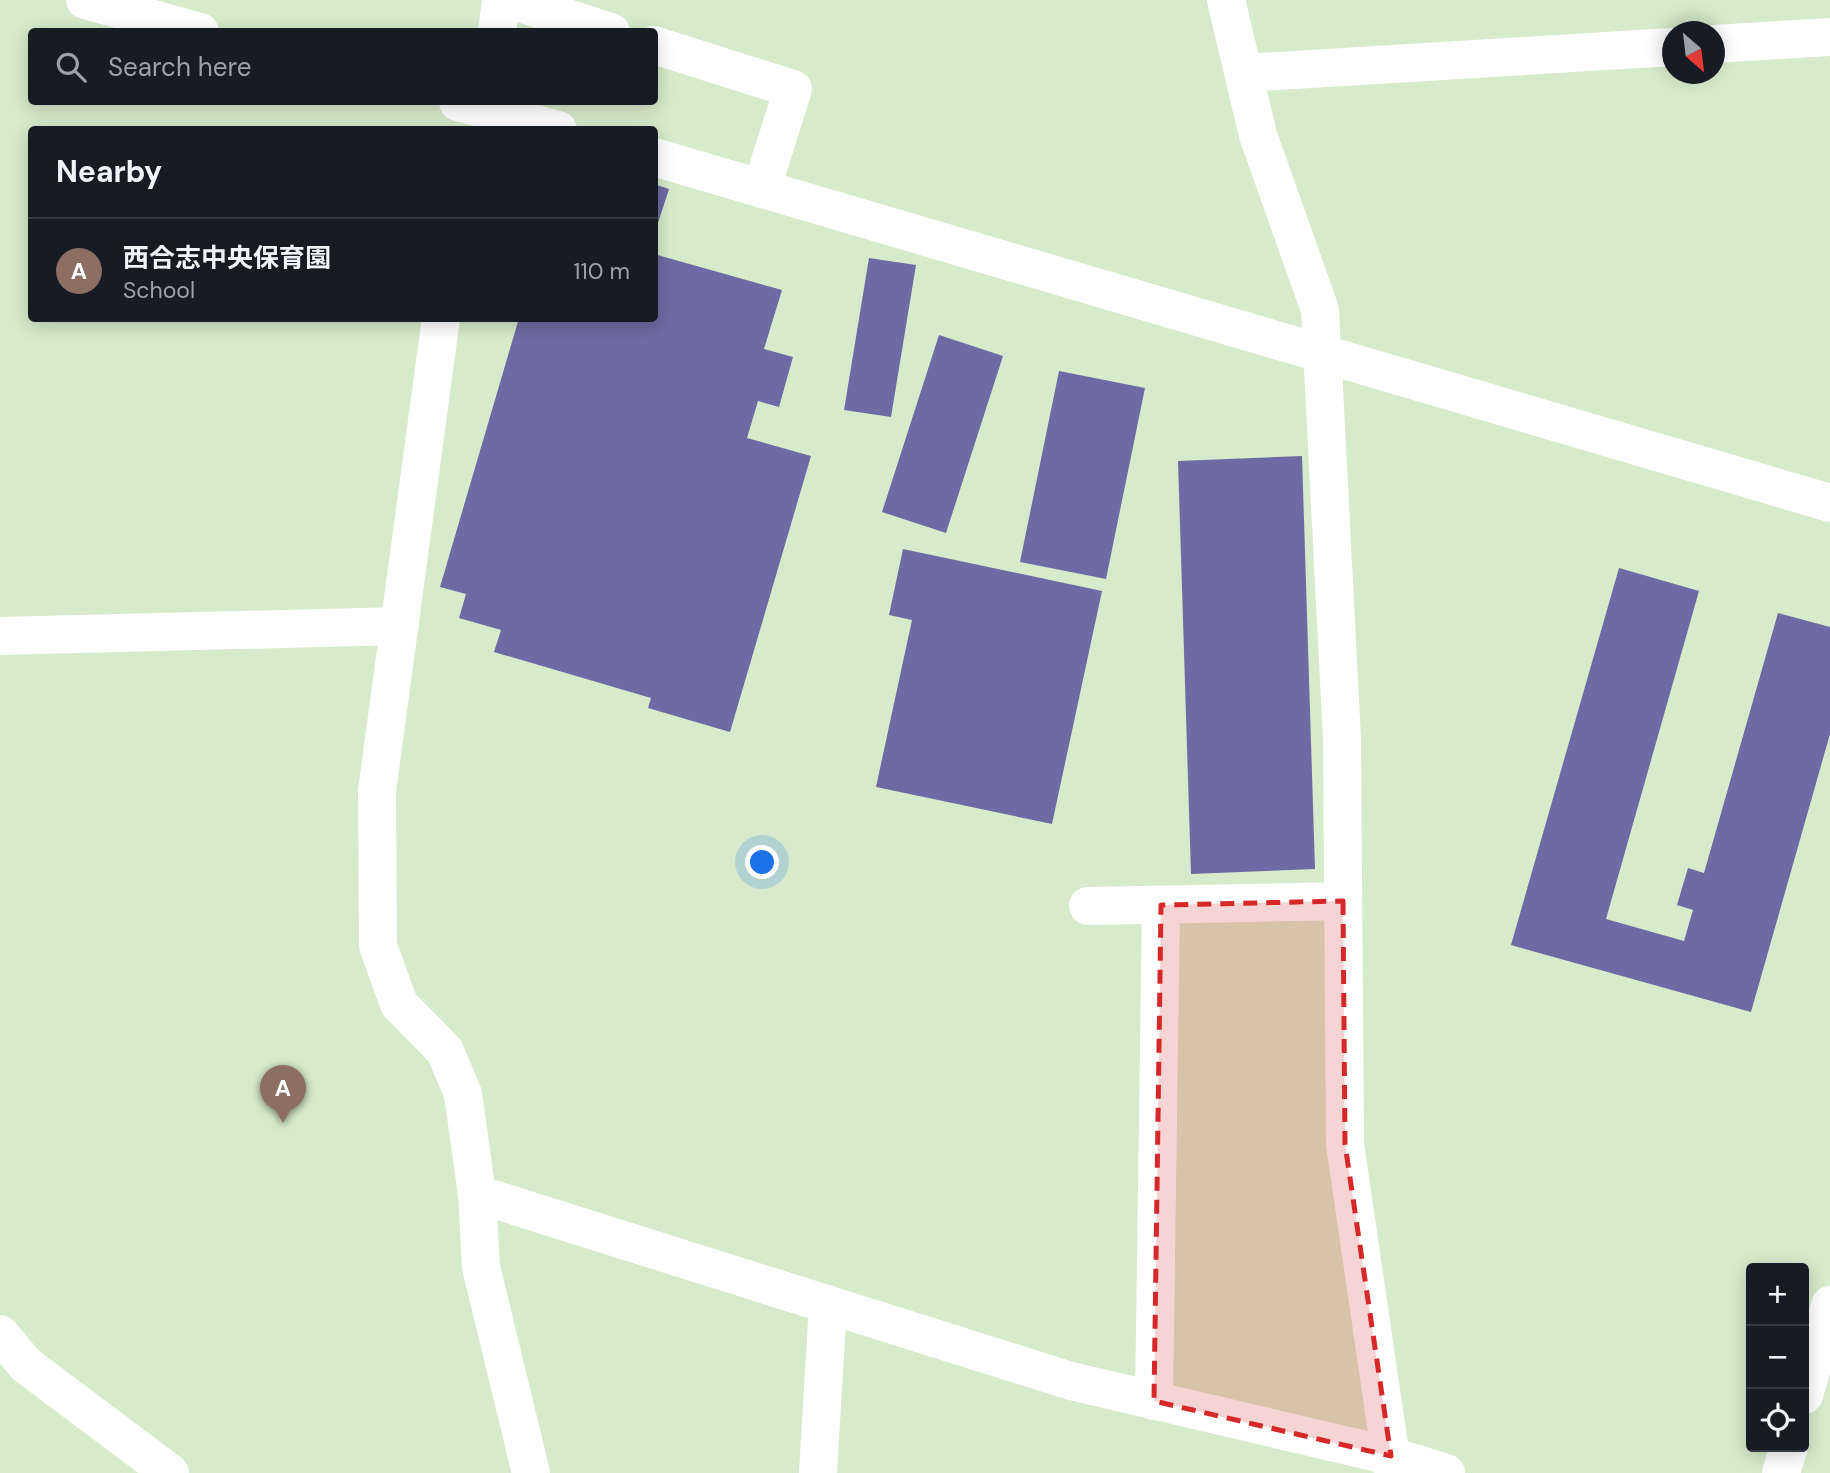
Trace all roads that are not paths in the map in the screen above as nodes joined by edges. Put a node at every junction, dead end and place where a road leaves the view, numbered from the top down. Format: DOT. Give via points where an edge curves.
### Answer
graph roads {
  1 [pos="85,0"];
  2 [pos="500,0"];
  3 [pos="510,0"];
  4 [pos="1226,0"];
  5 [pos="186,28"];
  6 [pos="497,28"];
  7 [pos="598,28"];
  8 [pos="1830,37"];
  9 [pos="1725,43"];
  10 [pos="658,46"];
  11 [pos="1662,48"];
  12 [pos="1244,73"];
  13 [pos="471,110"];
  14 [pos="541,126"];
  15 [pos="658,158"];
  16 [pos="762,187"];
  17 [pos="440,322"];
  18 [pos="1323,355"];
  19 [pos="1830,503"];
  20 [pos="400,626"];
  21 [pos="0,636"];
  22 [pos="1343,901"];
  23 [pos="1161,905"];
  24 [pos="1088,906"];
  25 [pos="477,1194"];
  26 [pos="828,1304"];
  27 [pos="1830,1305"];
  28 [pos="0,1334"];
  29 [pos="1806,1389"];
  30 [pos="1154,1401"];
  31 [pos="1787,1452"];
  32 [pos="1392,1465"];
  33 [pos="170,1473"];
  34 [pos="531,1473"];
  35 [pos="818,1473"];
  36 [pos="1446,1473"];
  37 [pos="1781,1473"];
  1 -- 5 [label="street"];
  2 -- 6 [label="street"];
  3 -- 7 [label="street"];
  4 -- 12 [label="street"];
  8 -- 9 [label="street"];
  10 -- 16 [label="street" via="793,89"];
  11 -- 12 [label="street"];
  12 -- 18 [label="street" via="1258,135 1320,310"];
  13 -- 14 [label="street"];
  15 -- 16 [label="street"];
  16 -- 18 [label="street"];
  17 -- 20 [label="street"];
  18 -- 19 [label="street"];
  18 -- 22 [label="street" via="1342,739"];
  20 -- 21 [label="street"];
  20 -- 25 [label="street" via="377,791 378,946 400,1004 445,1051 463,1094"];
  22 -- 23 [label="street"];
  22 -- 32 [label="street" via="1345,1144"];
  23 -- 24 [label="street"];
  23 -- 30 [label="street"];
  25 -- 26 [label="street"];
  25 -- 34 [label="street" via="481,1267"];
  26 -- 30 [label="street" via="1071,1381"];
  26 -- 35 [label="street"];
  27 -- 29 [label="street"];
  28 -- 33 [label="street" via="26,1365"];
  30 -- 32 [label="street"];
  31 -- 37 [label="street"];
  32 -- 36 [label="street"];
}
